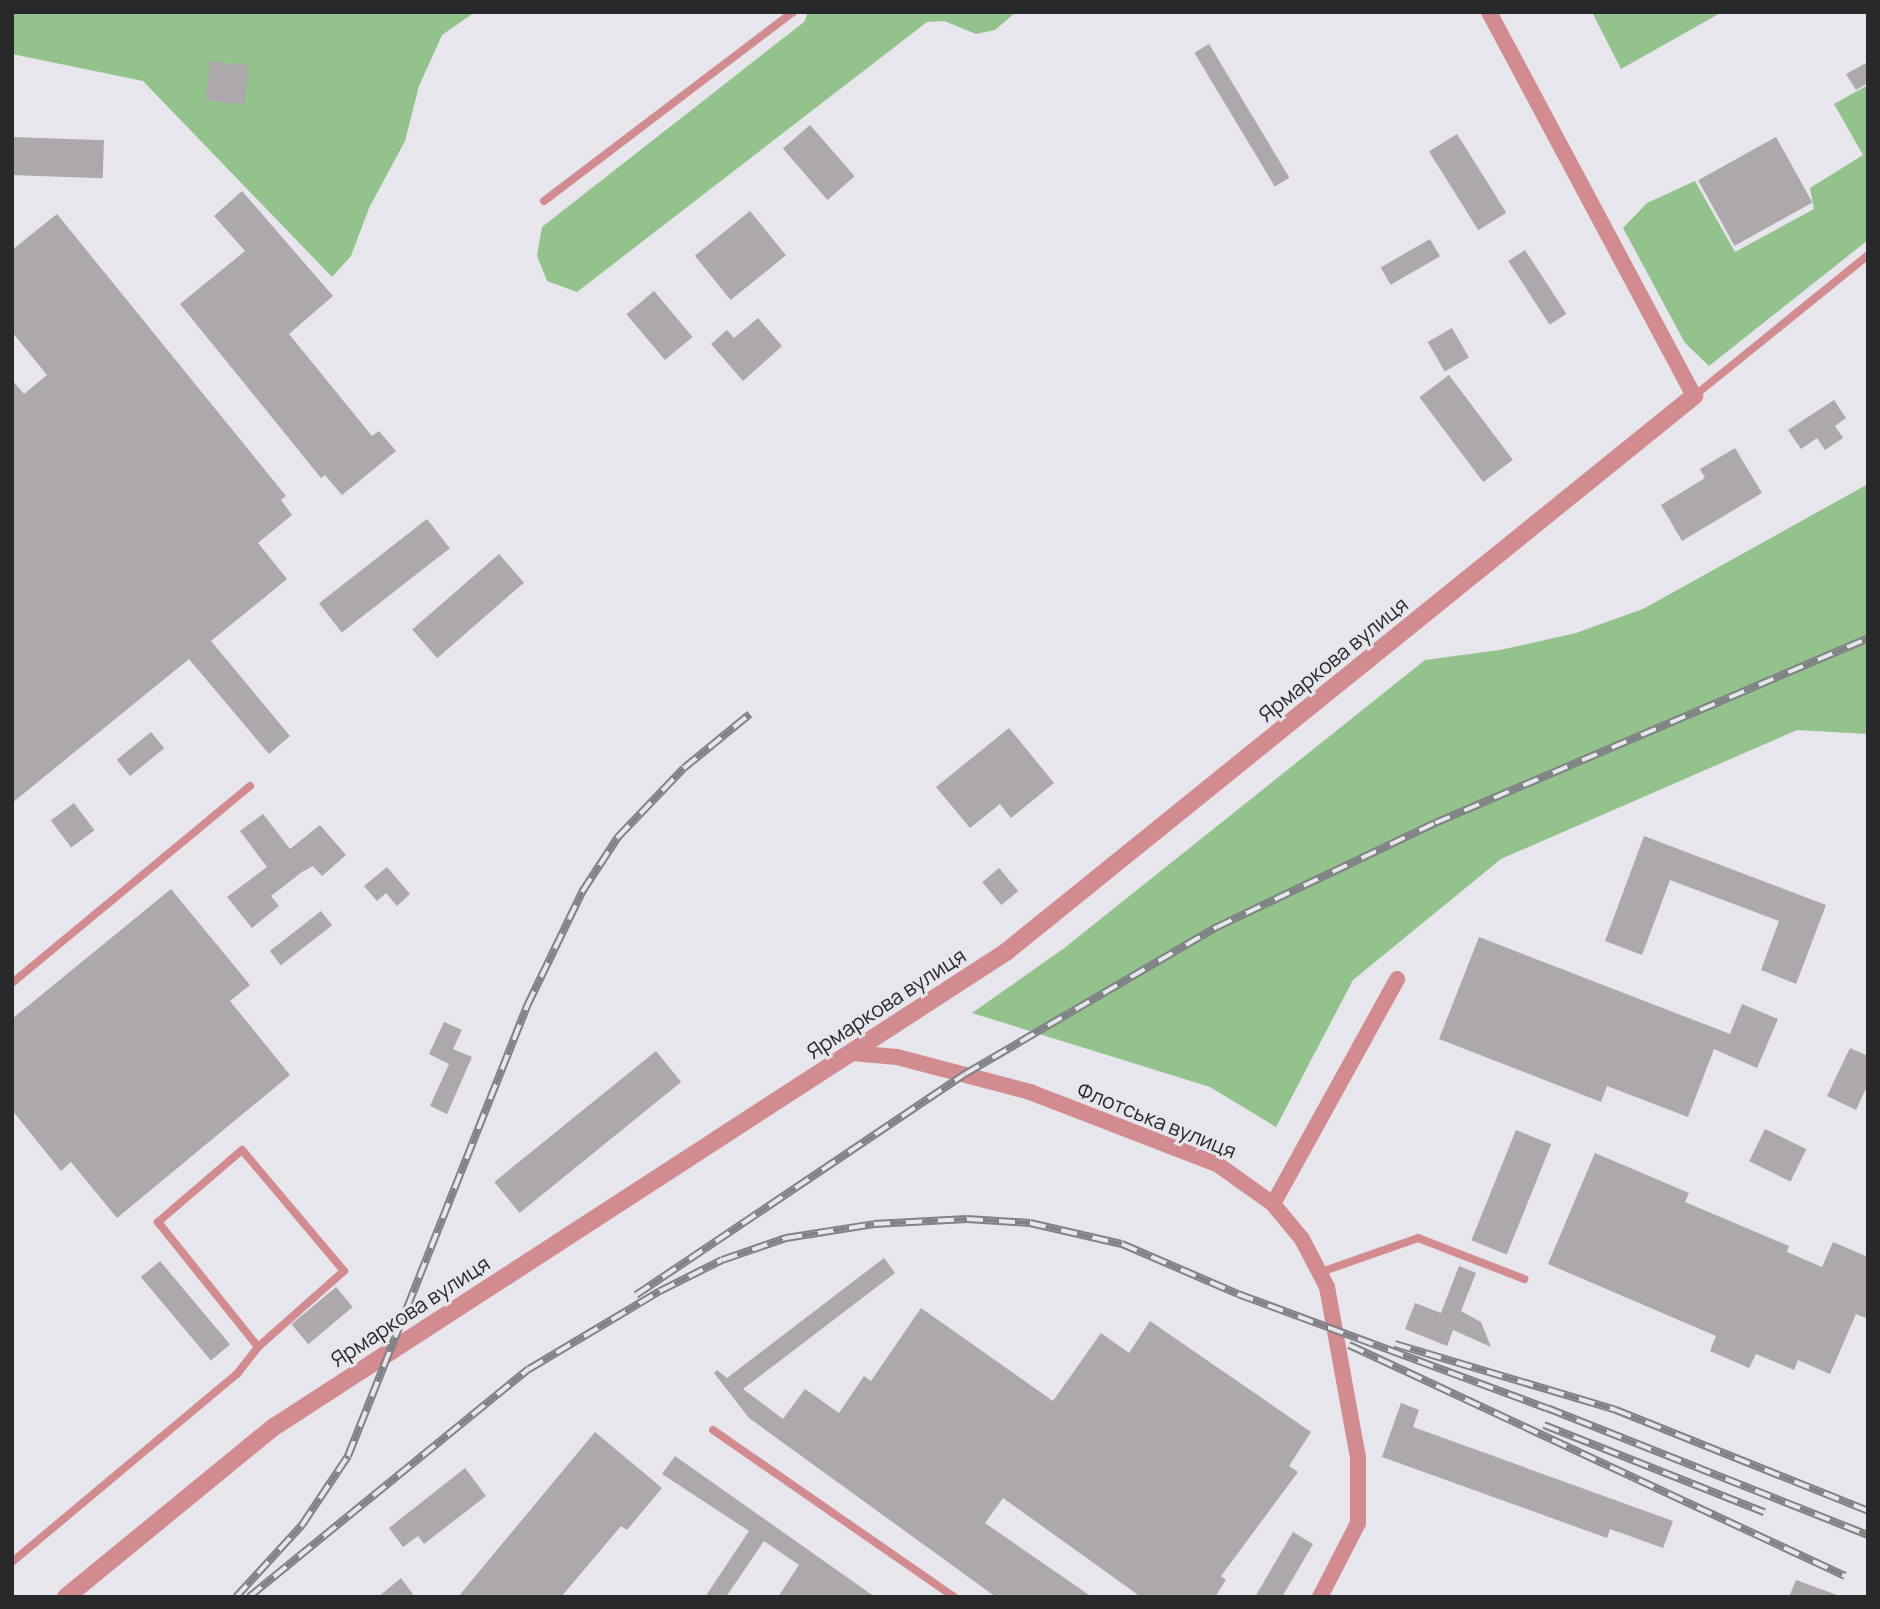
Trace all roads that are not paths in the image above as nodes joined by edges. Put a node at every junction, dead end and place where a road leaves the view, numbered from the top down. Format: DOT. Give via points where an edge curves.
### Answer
graph roads {
  1 [pos="793,12"];
  2 [pos="1489,12"];
  3 [pos="544,201"];
  4 [pos="1868,255"];
  5 [pos="1694,396"];
  6 [pos="250,786"];
  7 [pos="1397,979"];
  8 [pos="12,983"];
  9 [pos="852,1054"];
  10 [pos="1273,1204"];
  11 [pos="1321,1272"];
  12 [pos="1524,1279"];
  13 [pos="258,1347"];
  14 [pos="713,1430"];
  15 [pos="12,1562"];
  16 [pos="66,1597"];
  17 [pos="954,1597"];
  18 [pos="1320,1597"];
  1 -- 3 [label="lane"];
  2 -- 5 [label="street"];
  4 -- 5 [label="lane"];
  5 -- 9 [label="street, Ярмаркова вулиця" via="1006,952"];
  6 -- 8 [label="lane"];
  7 -- 10 [label="street"];
  9 -- 10 [label="street, Флотська вулиця" via="897,1057 1030,1092 1217,1164"];
  9 -- 16 [label="street, Ярмаркова вулиця" via="274,1427"];
  10 -- 11 [label="street, Флотська вулиця" via="1302,1238"];
  11 -- 12 [label="lane" via="1418,1238"];
  11 -- 18 [label="street, Флотська вулиця" via="1338,1332 1362,1491 1358,1523"];
  13 -- 13 [label="lane" via="158,1222 242,1150 344,1271"];
  13 -- 15 [label="lane" via="237,1374"];
  14 -- 17 [label="lane"];
}
